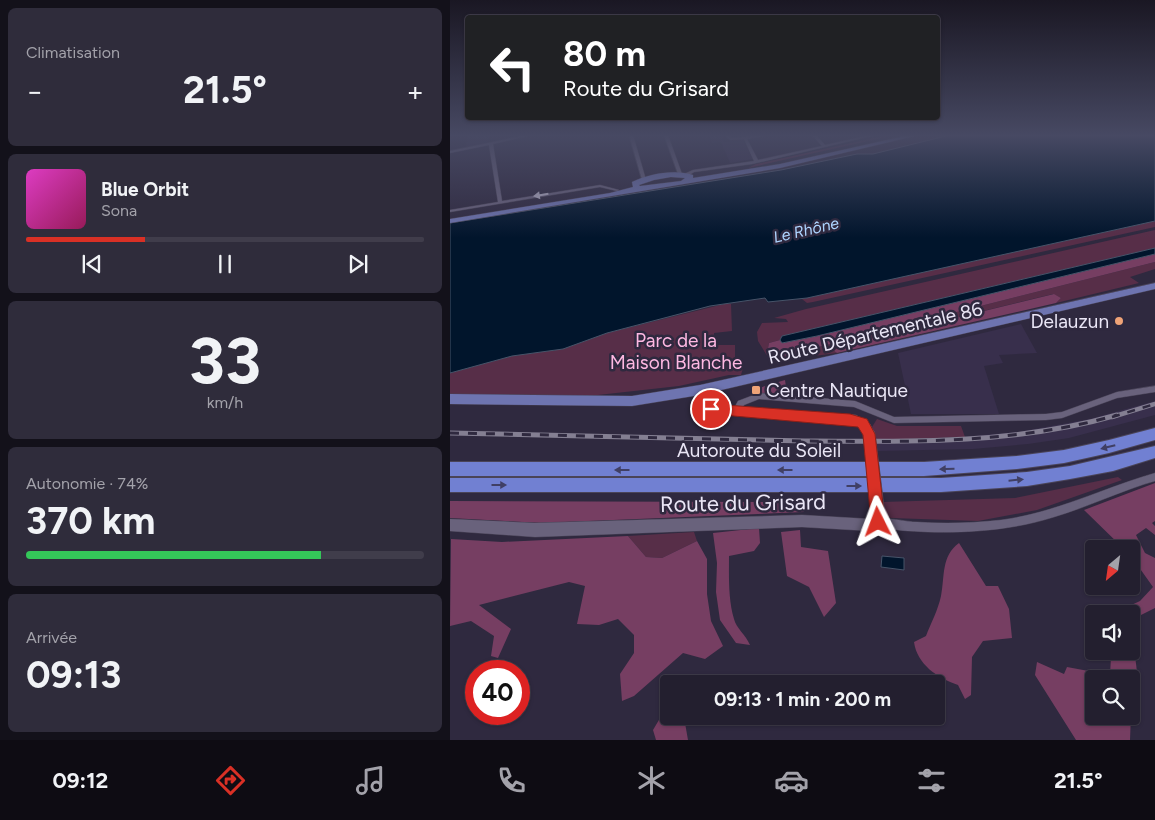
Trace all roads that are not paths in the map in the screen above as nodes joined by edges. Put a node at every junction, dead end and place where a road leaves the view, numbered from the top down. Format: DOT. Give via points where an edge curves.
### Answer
graph roads {
  1 [pos="495,170"];
  2 [pos="641,170"];
  3 [pos="682,170"];
  4 [pos="696,170"];
  5 [pos="740,170"];
  6 [pos="741,170"];
  7 [pos="749,170"];
  8 [pos="720,174"];
  9 [pos="686,177"];
  10 [pos="644,180"];
  11 [pos="636,186"];
  12 [pos="617,190"];
  13 [pos="500,202"];
  14 [pos="450,211"];
  15 [pos="450,217"];
  16 [pos="450,221"];
  17 [pos="1155,286"];
  18 [pos="1155,389"];
  19 [pos="700,390"];
  20 [pos="450,399"];
  21 [pos="736,412"];
  22 [pos="1155,434"];
  23 [pos="1155,452"];
  24 [pos="450,469"];
  25 [pos="1155,477"];
  26 [pos="450,485"];
  27 [pos="878,519"];
  28 [pos="450,525"];
  1 -- 13 [label="street"];
  2 -- 10 [label="street"];
  3 -- 9 [label="street"];
  4 -- 9 [label="street"];
  5 -- 8 [label="main road"];
  6 -- 8 [label="main road"];
  7 -- 9 [label="main road"];
  8 -- 9 [label="main road"];
  9 -- 10 [label="main road"];
  9 -- 11 [label="main road" via="644,190"];
  10 -- 11 [label="main road"];
  11 -- 12 [label="main road"];
  11 -- 16 [label="main road" via="610,195"];
  12 -- 13 [label="street, one-way" via="604,185"];
  12 -- 15 [label="main road"];
  13 -- 14 [label="street"];
  17 -- 19 [label="main road, Route Départementale 86"];
  18 -- 21 [label="street" via="1117,395 1062,415 1046,417 894,420 855,404 760,396 746,400"];
  19 -- 20 [label="main road, Route Départementale 86" via="632,401"];
  19 -- 21 [label="street" via="707,407"];
  21 -- 27 [label="street, bridge" via="856,420 866,426"];
  22 -- 24 [label="highway, Autoroute du Soleil, one-way" via="1060,458 976,468"];
  26 -- 23 [label="highway, Autoroute du Soleil, one-way" via="940,485 1020,480 1067,473"];
  25 -- 27 [label="street" via="1064,509 990,526 905,526"];
  27 -- 28 [label="street, Route du Grisard" via="871,525 792,521 535,530"];
}
